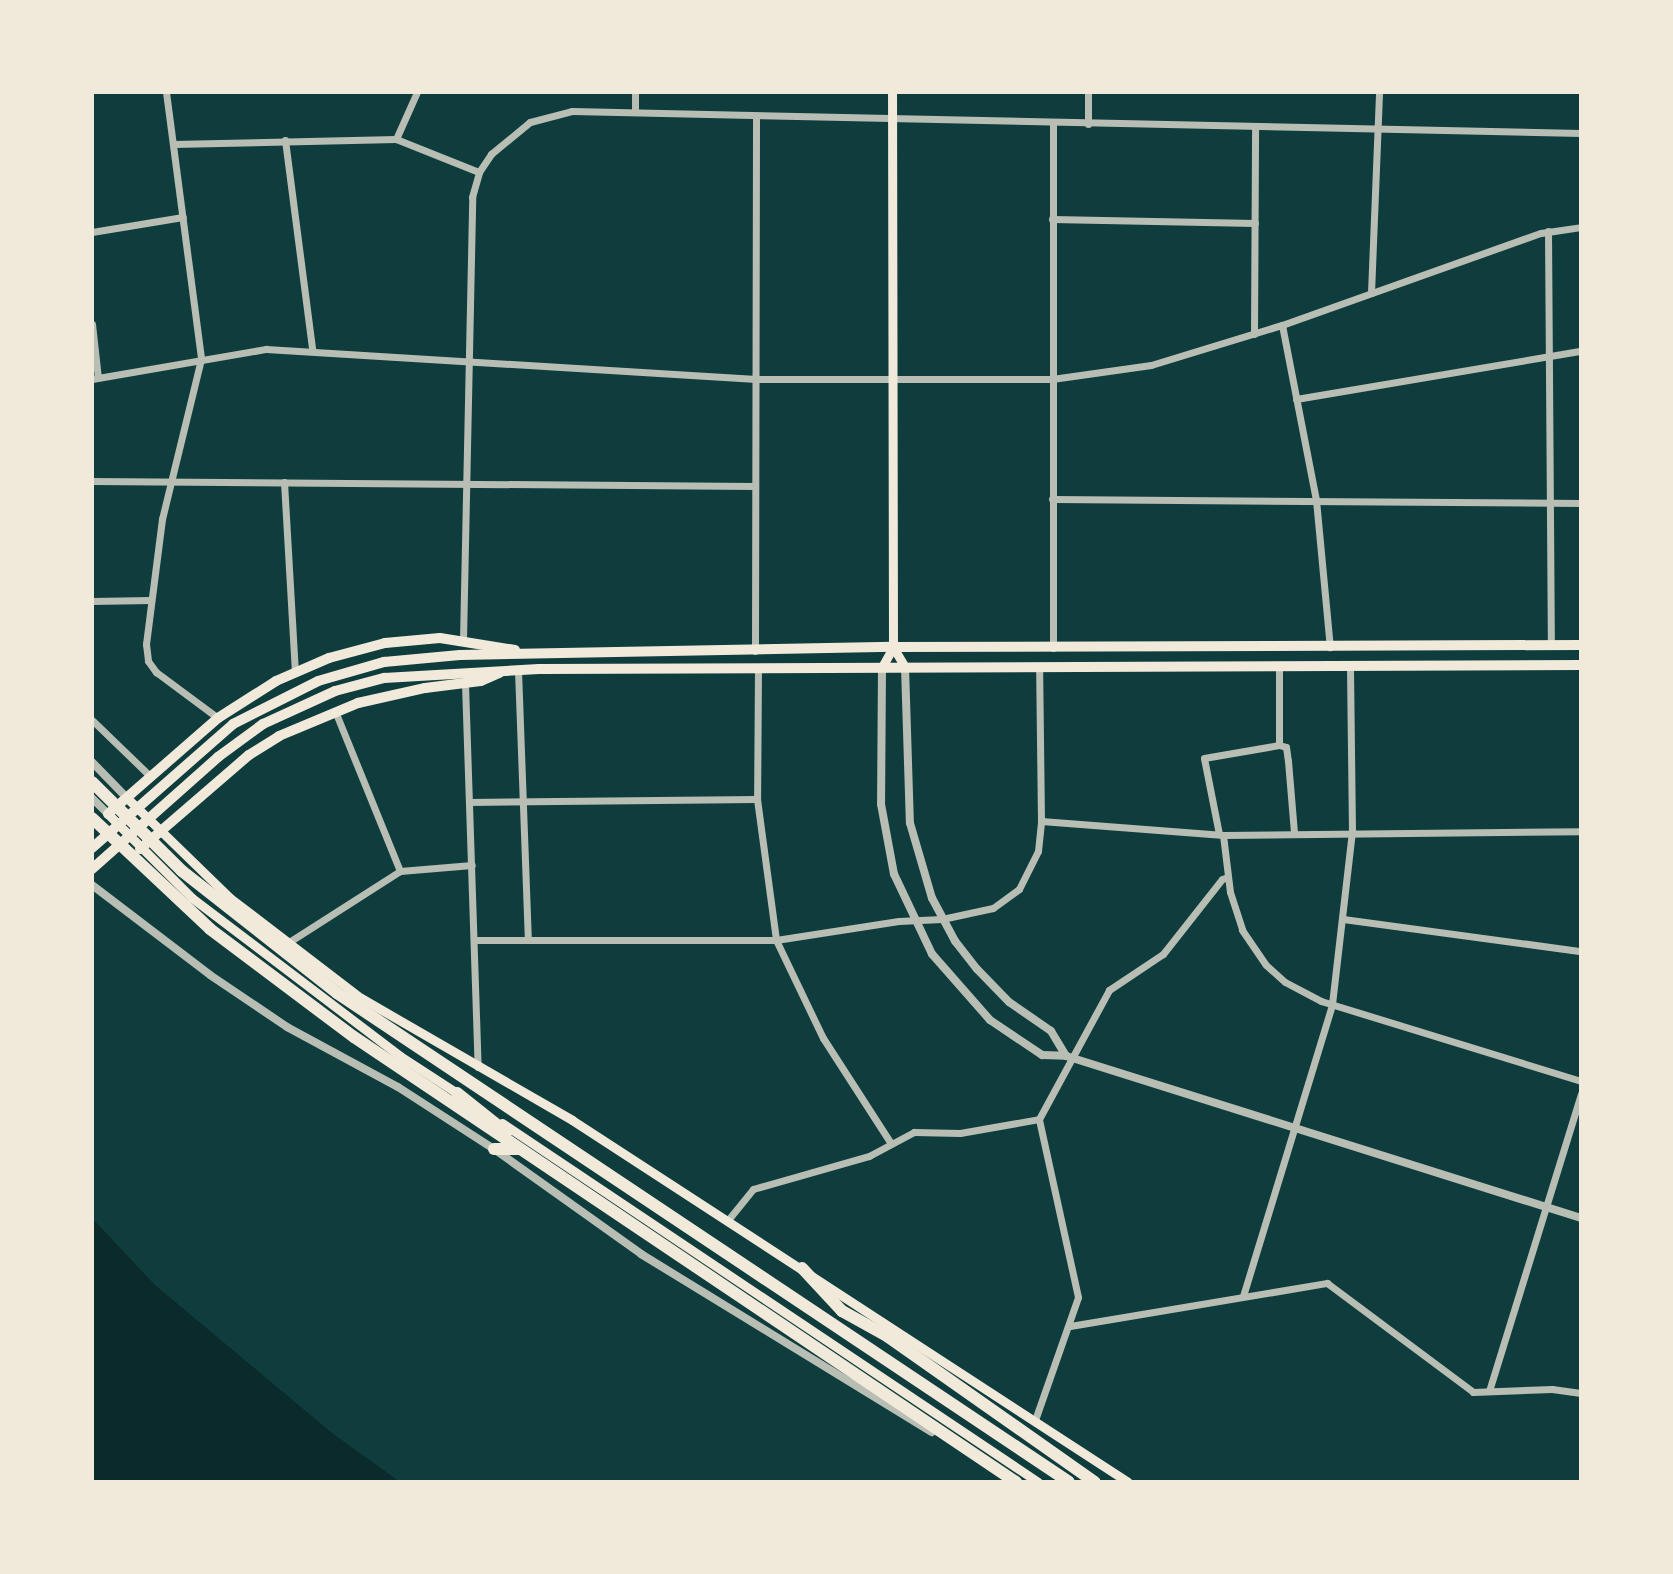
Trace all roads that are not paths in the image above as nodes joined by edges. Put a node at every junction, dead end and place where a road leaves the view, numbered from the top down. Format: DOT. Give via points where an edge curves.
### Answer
graph roads {
  1 [pos="166,92"];
  2 [pos="417,92"];
  3 [pos="635,92"];
  4 [pos="892,92"];
  5 [pos="1088,92"];
  6 [pos="1379,92"];
  7 [pos="635,112"];
  8 [pos="756,116"];
  9 [pos="892,116"];
  10 [pos="1053,123"];
  11 [pos="1088,124"];
  12 [pos="1255,127"];
  13 [pos="1378,128"];
  14 [pos="1581,133"];
  15 [pos="396,139"];
  16 [pos="285,140"];
  17 [pos="173,144"];
  18 [pos="479,172"];
  19 [pos="183,217"];
  20 [pos="1052,219"];
  21 [pos="1255,223"];
  22 [pos="1581,227"];
  23 [pos="1548,231"];
  24 [pos="92,232"];
  25 [pos="1371,293"];
  26 [pos="92,324"];
  27 [pos="1282,325"];
  28 [pos="1254,334"];
  29 [pos="312,349"];
  30 [pos="1581,351"];
  31 [pos="1548,357"];
  32 [pos="201,359"];
  33 [pos="470,360"];
  34 [pos="95,378"];
  35 [pos="756,379"];
  36 [pos="1052,379"];
  37 [pos="894,381"];
  38 [pos="1296,399"];
  39 [pos="172,480"];
  40 [pos="92,481"];
  41 [pos="284,482"];
  42 [pos="465,483"];
  43 [pos="755,486"];
  44 [pos="1052,499"];
  45 [pos="1316,500"];
  46 [pos="1550,503"];
  47 [pos="1581,503"];
  48 [pos="151,600"];
  49 [pos="92,601"];
  50 [pos="463,640"];
  51 [pos="1551,645"];
  52 [pos="1581,645"];
  53 [pos="893,647"];
  54 [pos="1053,648"];
  55 [pos="1330,648"];
  56 [pos="755,651"];
  57 [pos="538,654"];
  58 [pos="1581,665"];
  59 [pos="882,667"];
  60 [pos="905,667"];
  61 [pos="1350,667"];
  62 [pos="1039,668"];
  63 [pos="1279,668"];
  64 [pos="758,669"];
  65 [pos="518,670"];
  66 [pos="504,671"];
  67 [pos="295,672"];
  68 [pos="465,684"];
  69 [pos="335,711"];
  70 [pos="218,718"];
  71 [pos="92,720"];
  72 [pos="1279,745"];
  73 [pos="92,762"];
  74 [pos="149,775"];
  75 [pos="92,782"];
  76 [pos="126,797"];
  77 [pos="92,798"];
  78 [pos="757,799"];
  79 [pos="469,802"];
  80 [pos="522,802"];
  81 [pos="108,814"];
  82 [pos="92,818"];
  83 [pos="1041,821"];
  84 [pos="1581,831"];
  85 [pos="1352,832"];
  86 [pos="159,833"];
  87 [pos="1294,833"];
  88 [pos="1221,835"];
  89 [pos="92,848"];
  90 [pos="140,849"];
  91 [pos="472,865"];
  92 [pos="94,868"];
  93 [pos="400,871"];
  94 [pos="1228,877"];
  95 [pos="92,885"];
  96 [pos="942,919"];
  97 [pos="1343,919"];
  98 [pos="914,920"];
  99 [pos="528,938"];
  100 [pos="474,940"];
  101 [pos="776,940"];
  102 [pos="289,942"];
  103 [pos="1581,951"];
  104 [pos="1332,1004"];
  105 [pos="1069,1057"];
  106 [pos="478,1067"];
  107 [pos="1581,1081"];
  108 [pos="457,1093"];
  109 [pos="1581,1094"];
  110 [pos="1039,1119"];
  111 [pos="1294,1127"];
  112 [pos="890,1142"];
  113 [pos="494,1149"];
  114 [pos="528,1149"];
  115 [pos="1546,1207"];
  116 [pos="1581,1218"];
  117 [pos="728,1220"];
  118 [pos="802,1268"];
  119 [pos="1243,1296"];
  120 [pos="1070,1326"];
  121 [pos="1489,1391"];
  122 [pos="1581,1393"];
  123 [pos="1035,1420"];
  124 [pos="1016,1482"];
  125 [pos="1025,1482"];
  126 [pos="1038,1482"];
  127 [pos="1069,1482"];
  128 [pos="1095,1482"];
  129 [pos="1128,1482"];
  1 -- 17 [label="street"];
  2 -- 15 [label="street"];
  3 -- 7 [label="street"];
  4 -- 9 [label="main road"];
  5 -- 11 [label="street"];
  6 -- 13 [label="street"];
  7 -- 8 [label="street"];
  7 -- 18 [label="street" via="547,115 515,130"];
  8 -- 9 [label="street"];
  8 -- 35 [label="street"];
  9 -- 10 [label="street"];
  9 -- 37 [label="main road"];
  10 -- 11 [label="street"];
  10 -- 20 [label="street"];
  11 -- 12 [label="street"];
  12 -- 13 [label="street"];
  12 -- 21 [label="street"];
  13 -- 14 [label="street"];
  13 -- 25 [label="street"];
  15 -- 16 [label="street"];
  15 -- 18 [label="street"];
  16 -- 17 [label="street"];
  16 -- 29 [label="street"];
  17 -- 19 [label="street"];
  18 -- 33 [label="street" via="471,212"];
  19 -- 24 [label="street"];
  19 -- 32 [label="street"];
  20 -- 21 [label="street"];
  20 -- 36 [label="street"];
  21 -- 28 [label="street"];
  22 -- 23 [label="street"];
  23 -- 25 [label="street"];
  23 -- 31 [label="street"];
  25 -- 27 [label="street"];
  26 -- 34 [label="street"];
  27 -- 28 [label="street"];
  27 -- 38 [label="street"];
  28 -- 36 [label="street" via="1151,365"];
  29 -- 32 [label="street" via="266,349"];
  29 -- 33 [label="street"];
  30 -- 31 [label="street"];
  31 -- 38 [label="street"];
  31 -- 46 [label="street"];
  32 -- 34 [label="street"];
  32 -- 39 [label="street"];
  33 -- 35 [label="street"];
  33 -- 42 [label="street"];
  35 -- 37 [label="street"];
  35 -- 43 [label="street"];
  36 -- 37 [label="street"];
  36 -- 44 [label="street"];
  37 -- 53 [label="main road"];
  38 -- 45 [label="street"];
  39 -- 40 [label="street"];
  39 -- 41 [label="street"];
  39 -- 48 [label="street"];
  41 -- 42 [label="street"];
  41 -- 67 [label="street"];
  42 -- 43 [label="street"];
  42 -- 50 [label="street"];
  43 -- 56 [label="street"];
  44 -- 45 [label="street"];
  44 -- 54 [label="street"];
  45 -- 46 [label="street"];
  45 -- 55 [label="street"];
  46 -- 47 [label="street"];
  46 -- 51 [label="street"];
  48 -- 49 [label="street"];
  48 -- 70 [label="street" via="148,661"];
  50 -- 57 [label="main road"];
  50 -- 67 [label="main road" via="358,648"];
  51 -- 52 [label="main road"];
  51 -- 55 [label="main road"];
  53 -- 54 [label="main road"];
  53 -- 56 [label="main road"];
  53 -- 59 [label="main road"];
  53 -- 60 [label="main road"];
  54 -- 55 [label="main road"];
  56 -- 57 [label="main road"];
  57 -- 89 [label="main road" via="418,657 353,668 255,711 180,767"];
  58 -- 61 [label="main road"];
  59 -- 60 [label="main road"];
  59 -- 64 [label="main road"];
  59 -- 98 [label="street" via="882,823 894,874"];
  60 -- 62 [label="main road"];
  60 -- 96 [label="street" via="910,823 922,872"];
  61 -- 63 [label="main road"];
  61 -- 85 [label="street"];
  62 -- 63 [label="main road"];
  62 -- 83 [label="street"];
  63 -- 72 [label="street"];
  64 -- 65 [label="main road"];
  64 -- 78 [label="street"];
  65 -- 66 [label="main road"];
  65 -- 80 [label="street"];
  66 -- 68 [label="main road"];
  66 -- 92 [label="main road" via="407,675 345,687 263,724"];
  67 -- 70 [label="main road"];
  68 -- 69 [label="main road" via="387,695"];
  68 -- 79 [label="street"];
  69 -- 86 [label="main road" via="249,755"];
  69 -- 93 [label="street"];
  70 -- 74 [label="main road"];
  71 -- 74 [label="street"];
  72 -- 87 [label="street" via="1286,747"];
  72 -- 88 [label="street" via="1204,758"];
  73 -- 76 [label="street"];
  74 -- 76 [label="main road"];
  75 -- 127 [label="highway" via="182,871 337,993"];
  76 -- 81 [label="main road"];
  76 -- 86 [label="main road"];
  77 -- 81 [label="street"];
  78 -- 80 [label="street"];
  78 -- 101 [label="street"];
  79 -- 80 [label="street"];
  79 -- 91 [label="street"];
  80 -- 99 [label="street"];
  81 -- 90 [label="main road"];
  82 -- 124 [label="highway" via="210,929 354,1037"];
  83 -- 88 [label="street"];
  83 -- 96 [label="street" via="1038,851 1019,889 993,908"];
  84 -- 85 [label="street"];
  85 -- 87 [label="street"];
  85 -- 97 [label="street"];
  86 -- 90 [label="main road"];
  86 -- 102 [label="main road" via="230,898"];
  87 -- 88 [label="street"];
  88 -- 94 [label="street"];
  90 -- 108 [label="main road" via="267,957"];
  91 -- 93 [label="street"];
  91 -- 100 [label="street"];
  93 -- 102 [label="street"];
  94 -- 104 [label="street" via="1242,930 1266,965 1295,988"];
  94 -- 105 [label="street" via="1163,954 1109,990"];
  95 -- 113 [label="street" via="287,1027 398,1087"];
  96 -- 98 [label="street"];
  96 -- 105 [label="street" via="992,986 1051,1031"];
  97 -- 103 [label="street"];
  97 -- 104 [label="street"];
  98 -- 101 [label="street"];
  98 -- 105 [label="street" via="932,954 990,1020 1042,1055"];
  99 -- 100 [label="street"];
  99 -- 101 [label="street"];
  100 -- 106 [label="street"];
  101 -- 112 [label="street" via="823,1038"];
  102 -- 106 [label="main road" via="361,998"];
  104 -- 107 [label="street"];
  104 -- 111 [label="street"];
  105 -- 110 [label="street"];
  105 -- 111 [label="street"];
  106 -- 117 [label="main road"];
  108 -- 114 [label="highway"];
  108 -- 126 [label="main road"];
  109 -- 115 [label="street"];
  110 -- 112 [label="street" via="960,1133 914,1132"];
  110 -- 120 [label="street" via="1078,1297"];
  111 -- 115 [label="street"];
  111 -- 119 [label="street"];
  112 -- 117 [label="street" via="869,1156 753,1189"];
  113 -- 114 [label="highway"];
  113 -- 125 [label="street" via="641,1254 945,1440"];
  114 -- 125 [label="highway"];
  115 -- 116 [label="street"];
  115 -- 121 [label="street"];
  117 -- 118 [label="main road"];
  118 -- 123 [label="main road"];
  118 -- 128 [label="highway" via="842,1311 887,1336"];
  119 -- 120 [label="street"];
  119 -- 121 [label="street" via="1327,1283 1473,1392"];
  120 -- 123 [label="street"];
  121 -- 122 [label="street"];
  123 -- 129 [label="main road"];
}
